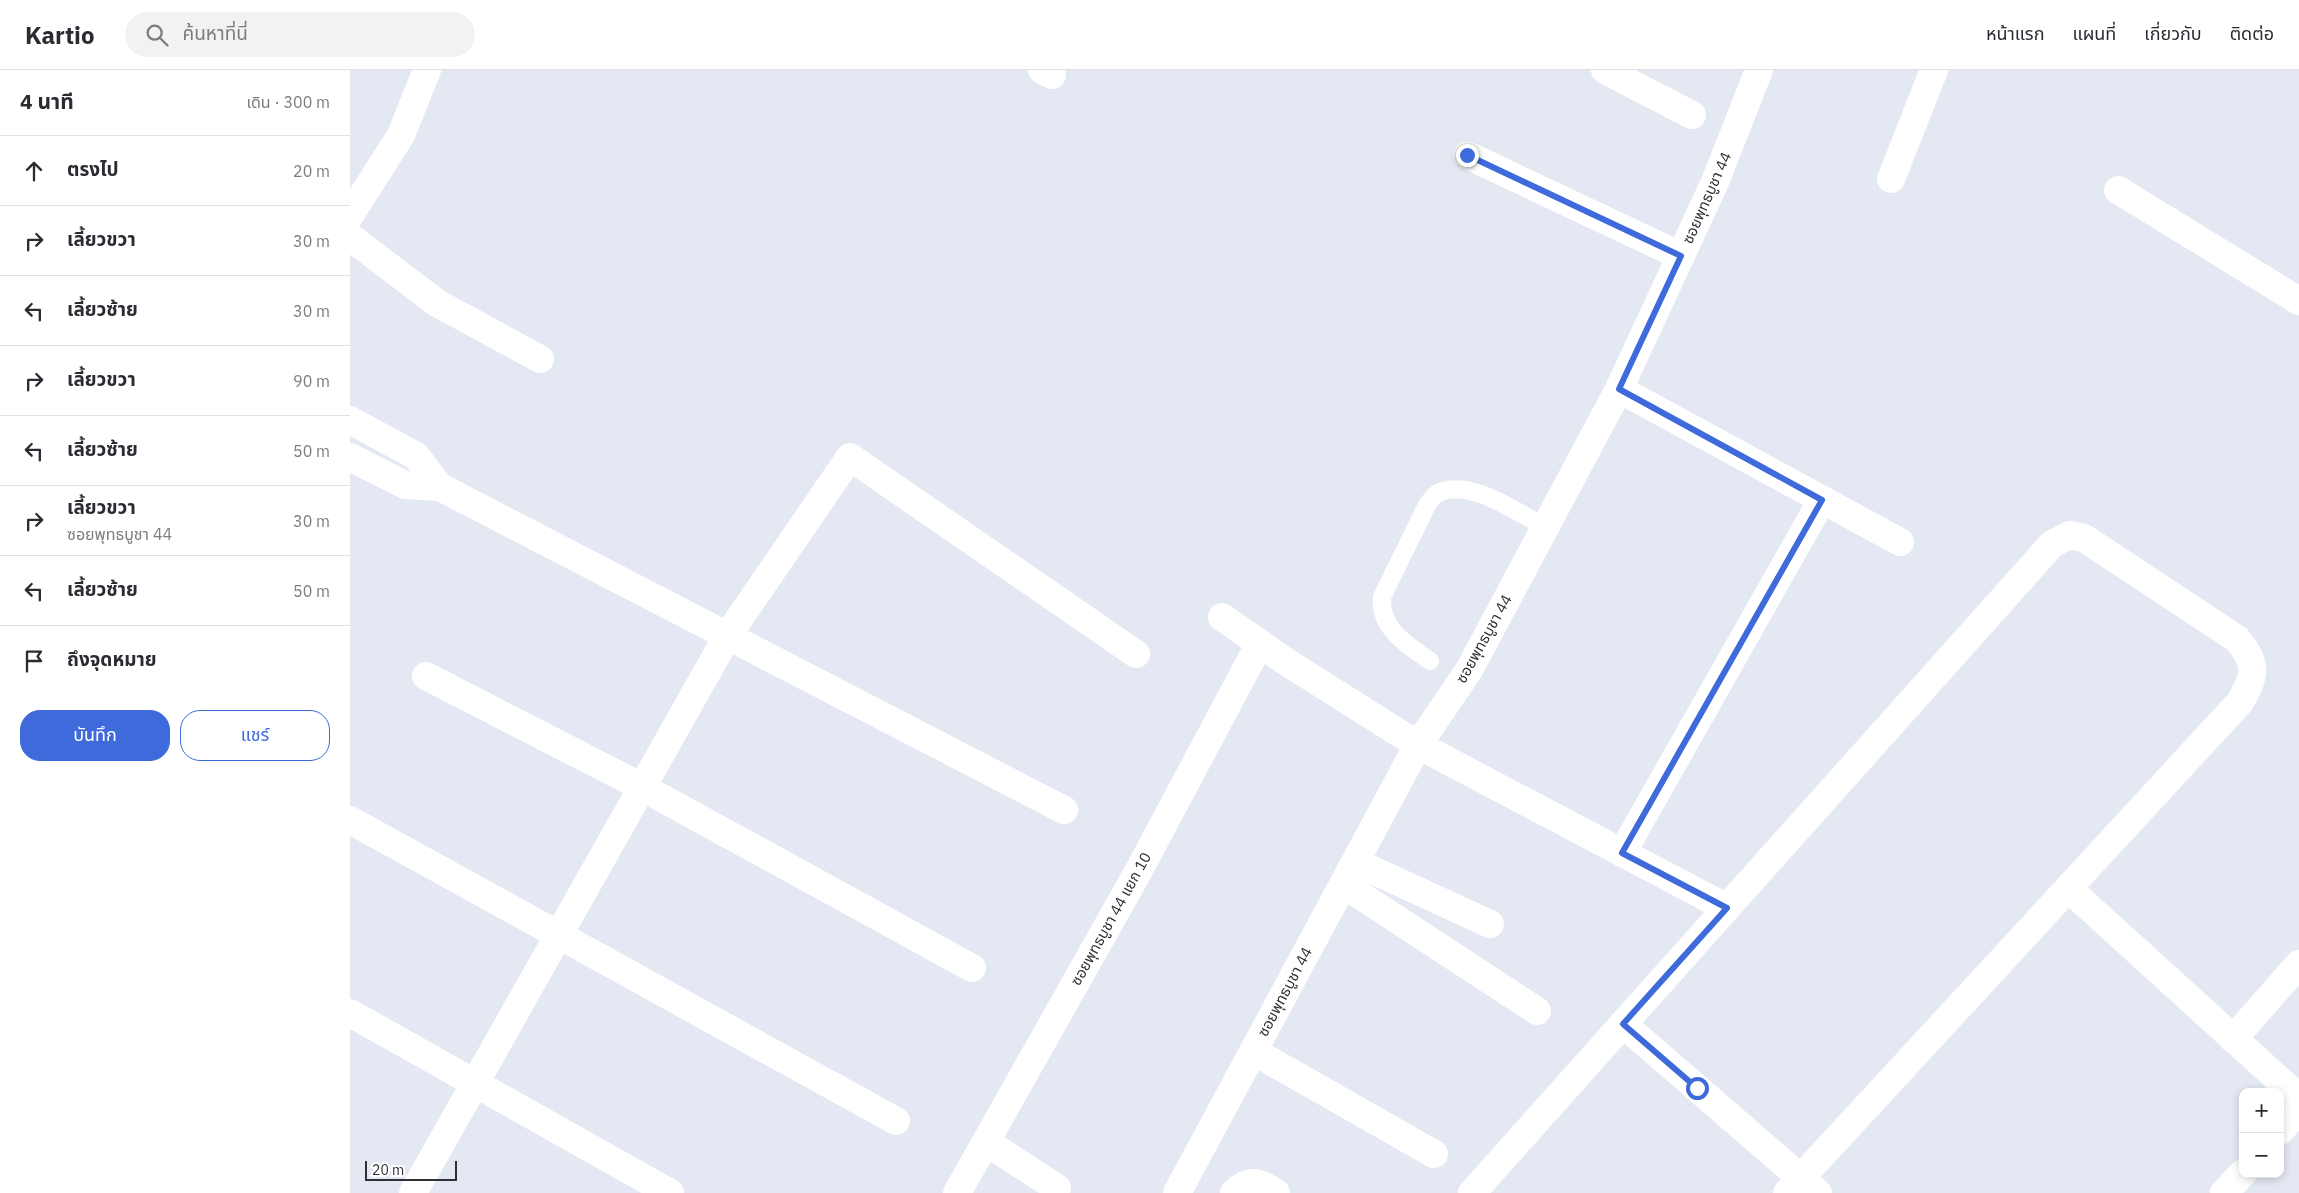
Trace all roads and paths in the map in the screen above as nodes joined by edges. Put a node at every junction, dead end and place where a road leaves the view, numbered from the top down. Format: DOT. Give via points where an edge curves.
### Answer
graph roads {
  1 [pos="427,70"];
  2 [pos="1605,70"];
  3 [pos="1759,70"];
  4 [pos="1934,70"];
  5 [pos="1692,115"];
  6 [pos="1467,155"];
  7 [pos="1891,178"];
  8 [pos="2118,190"];
  9 [pos="350,215"];
  10 [pos="350,237"];
  11 [pos="1681,256"];
  12 [pos="2299,301"];
  13 [pos="540,359"];
  14 [pos="1619,389"];
  15 [pos="350,420"];
  16 [pos="350,457"];
  17 [pos="440,486"];
  18 [pos="1822,500"];
  19 [pos="1545,527"];
  20 [pos="1900,542"];
  21 [pos="1222,617"];
  22 [pos="728,635"];
  23 [pos="1260,643"];
  24 [pos="1136,654"];
  25 [pos="1430,661"];
  26 [pos="426,676"];
  27 [pos="1418,745"];
  28 [pos="642,787"];
  29 [pos="1064,810"];
  30 [pos="350,820"];
  31 [pos="1622,853"];
  32 [pos="1349,873"];
  33 [pos="2069,889"];
  34 [pos="1727,908"];
  35 [pos="1490,924"];
  36 [pos="559,935"];
  37 [pos="2299,964"];
  38 [pos="972,968"];
  39 [pos="1537,1011"];
  40 [pos="350,1013"];
  41 [pos="1623,1024"];
  42 [pos="2233,1039"];
  43 [pos="1253,1051"];
  44 [pos="476,1084"];
  45 [pos="2299,1098"];
  46 [pos="2299,1110"];
  47 [pos="896,1121"];
  48 [pos="2284,1127"];
  49 [pos="986,1142"];
  50 [pos="1434,1154"];
  51 [pos="2239,1177"];
  52 [pos="1057,1188"];
  53 [pos="1802,1188"];
  54 [pos="1184,1190"];
  55 [pos="413,1193"];
  56 [pos="670,1193"];
  57 [pos="957,1193"];
  58 [pos="1234,1193"];
  59 [pos="1276,1193"];
  60 [pos="1472,1193"];
  61 [pos="2224,1193"];
  1 -- 9 [label="street" via="401,135"];
  2 -- 5 [label="street"];
  3 -- 11 [label="street, ซอยพุทธบูชา 44" via="1716,182"];
  4 -- 7 [label="street"];
  6 -- 11 [label="street"];
  8 -- 12 [label="street"];
  10 -- 13 [label="street" via="438,303"];
  11 -- 14 [label="street, ซอยพุทธบูชา 44"];
  14 -- 18 [label="street"];
  14 -- 19 [label="street, ซอยพุทธบูชา 44"];
  15 -- 17 [label="street" via="416,456"];
  16 -- 17 [label="street" via="405,484"];
  17 -- 22 [label="street"];
  18 -- 20 [label="street"];
  18 -- 31 [label="street"];
  19 -- 25 [label="lane" via="1479,492 1456,489 1436,494 1427,505 1382,597 1381,607 1398,638"];
  19 -- 27 [label="street, ซอยพุทธบูชา 44" via="1469,670"];
  21 -- 23 [label="street"];
  22 -- 24 [label="street" via="850,457"];
  22 -- 28 [label="street"];
  22 -- 29 [label="street"];
  23 -- 27 [label="street"];
  23 -- 49 [label="street, ซอยพุทธบูชา 44 แยก 10" via="1138,872"];
  26 -- 28 [label="street"];
  27 -- 31 [label="street"];
  27 -- 32 [label="street, ซอยพุทธบูชา 44"];
  28 -- 36 [label="street"];
  28 -- 38 [label="street"];
  30 -- 36 [label="street"];
  31 -- 34 [label="street"];
  32 -- 35 [label="street"];
  32 -- 39 [label="street"];
  32 -- 43 [label="street, ซอยพุทธบูชา 44"];
  33 -- 34 [label="street" via="2240,702 2253,672 2250,656 2237,639 2084,538 2070,535 2052,544"];
  33 -- 42 [label="street"];
  33 -- 53 [label="street"];
  34 -- 41 [label="street"];
  36 -- 44 [label="street"];
  36 -- 47 [label="street"];
  37 -- 42 [label="street"];
  40 -- 44 [label="street"];
  41 -- 53 [label="street"];
  41 -- 60 [label="street"];
  42 -- 45 [label="street"];
  43 -- 50 [label="street"];
  43 -- 54 [label="street, ซอยพุทธบูชา 44"];
  44 -- 55 [label="street"];
  44 -- 56 [label="street"];
  46 -- 48 [label="street"];
  49 -- 52 [label="street"];
  49 -- 57 [label="street, ซอยพุทธบูชา 44 แยก 10"];
  51 -- 61 [label="street"];
  58 -- 59 [label="street" via="1242,1185 1252,1183 1262,1184"];
}
